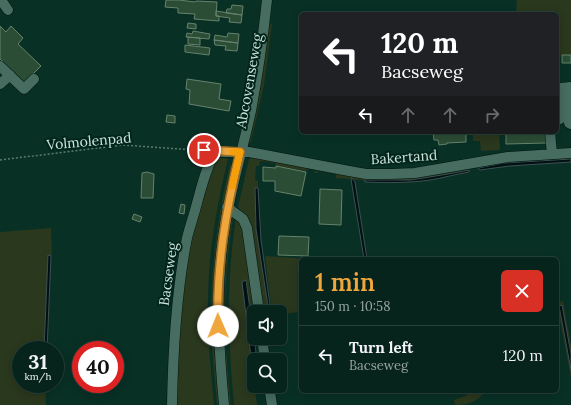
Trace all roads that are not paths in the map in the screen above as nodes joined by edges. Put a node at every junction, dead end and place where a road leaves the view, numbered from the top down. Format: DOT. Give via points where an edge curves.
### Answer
graph roads {
  1 [pos="1,0"];
  2 [pos="267,0"];
  3 [pos="8,10"];
  4 [pos="0,66"];
  5 [pos="10,75"];
  6 [pos="34,79"];
  7 [pos="0,84"];
  8 [pos="570,87"];
  9 [pos="559,119"];
  10 [pos="571,124"];
  11 [pos="550,134"];
  12 [pos="204,150"];
  13 [pos="215,152"];
  14 [pos="240,152"];
  15 [pos="571,153"];
  16 [pos="552,154"];
  17 [pos="228,207"];
  18 [pos="258,305"];
  19 [pos="270,393"];
  20 [pos="172,405"];
  21 [pos="224,405"];
  22 [pos="272,405"];
  1 -- 3 [label="street"];
  2 -- 14 [label="street, Abcovenseweg" via="255,91"];
  4 -- 5 [label="street"];
  5 -- 6 [label="street" via="24,89"];
  5 -- 7 [label="street"];
  8 -- 9 [label="street" via="560,88"];
  8 -- 10 [label="street"];
  11 -- 16 [label="street"];
  12 -- 13 [label="street"];
  13 -- 14 [label="street"];
  13 -- 20 [label="street, Bacseweg" via="208,163 187,237 173,358"];
  14 -- 16 [label="street, Bakertand" via="366,174 415,173 508,157"];
  14 -- 17 [label="street, Abcovenseweg"];
  15 -- 16 [label="street, Bakertand"];
  17 -- 18 [label="street" via="243,219 247,228"];
  17 -- 21 [label="street, Abcovenseweg" via="218,291 219,354"];
  19 -- 22 [label="street"];
}
